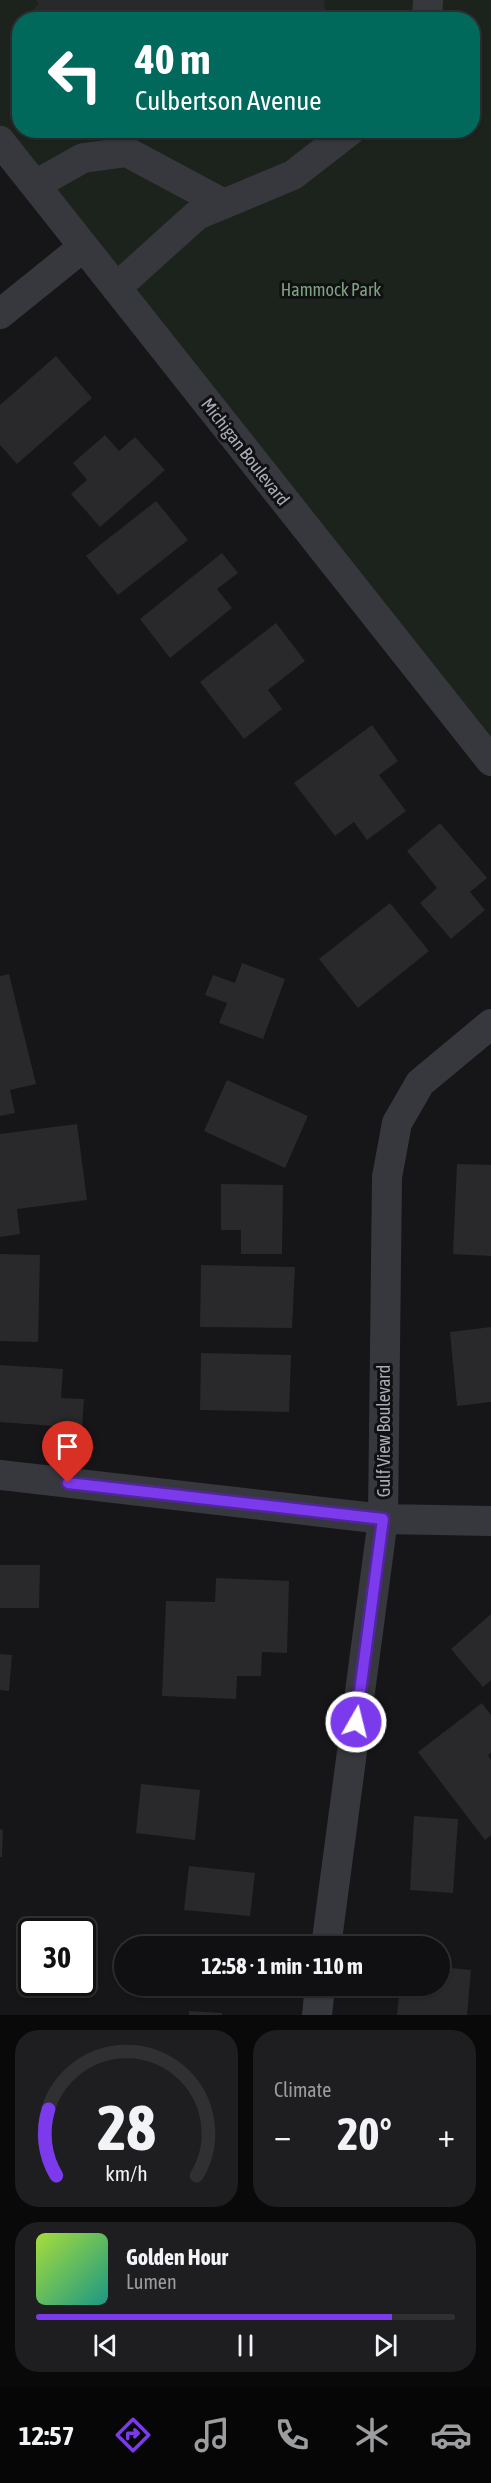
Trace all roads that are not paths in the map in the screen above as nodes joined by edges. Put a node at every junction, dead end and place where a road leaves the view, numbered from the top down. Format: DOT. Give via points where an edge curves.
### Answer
graph roads {
  1 [pos="341,138"];
  2 [pos="0,141"];
  3 [pos="35,185"];
  4 [pos="224,204"];
  5 [pos="83,247"];
  6 [pos="116,288"];
  7 [pos="0,314"];
  8 [pos="491,761"];
  9 [pos="491,1024"];
  10 [pos="0,1475"];
  11 [pos="383,1519"];
  12 [pos="491,1521"];
  13 [pos="327,1936"];
  14 [pos="320,1996"];
  15 [pos="317,2015"];
  1 -- 4 [label="street" via="293,175"];
  2 -- 3 [label="street, Michigan Boulevard"];
  3 -- 4 [label="street" via="83,158 128,152"];
  3 -- 5 [label="street, Michigan Boulevard"];
  4 -- 6 [label="street" via="197,215"];
  5 -- 6 [label="street, Michigan Boulevard"];
  5 -- 7 [label="street"];
  6 -- 8 [label="street, Michigan Boulevard"];
  9 -- 11 [label="street, Gulf View Boulevard" via="420,1083 398,1123 387,1177"];
  10 -- 11 [label="street"];
  11 -- 12 [label="street"];
  11 -- 13 [label="street, Gulf View Boulevard"];
  14 -- 15 [label="street"];
}
